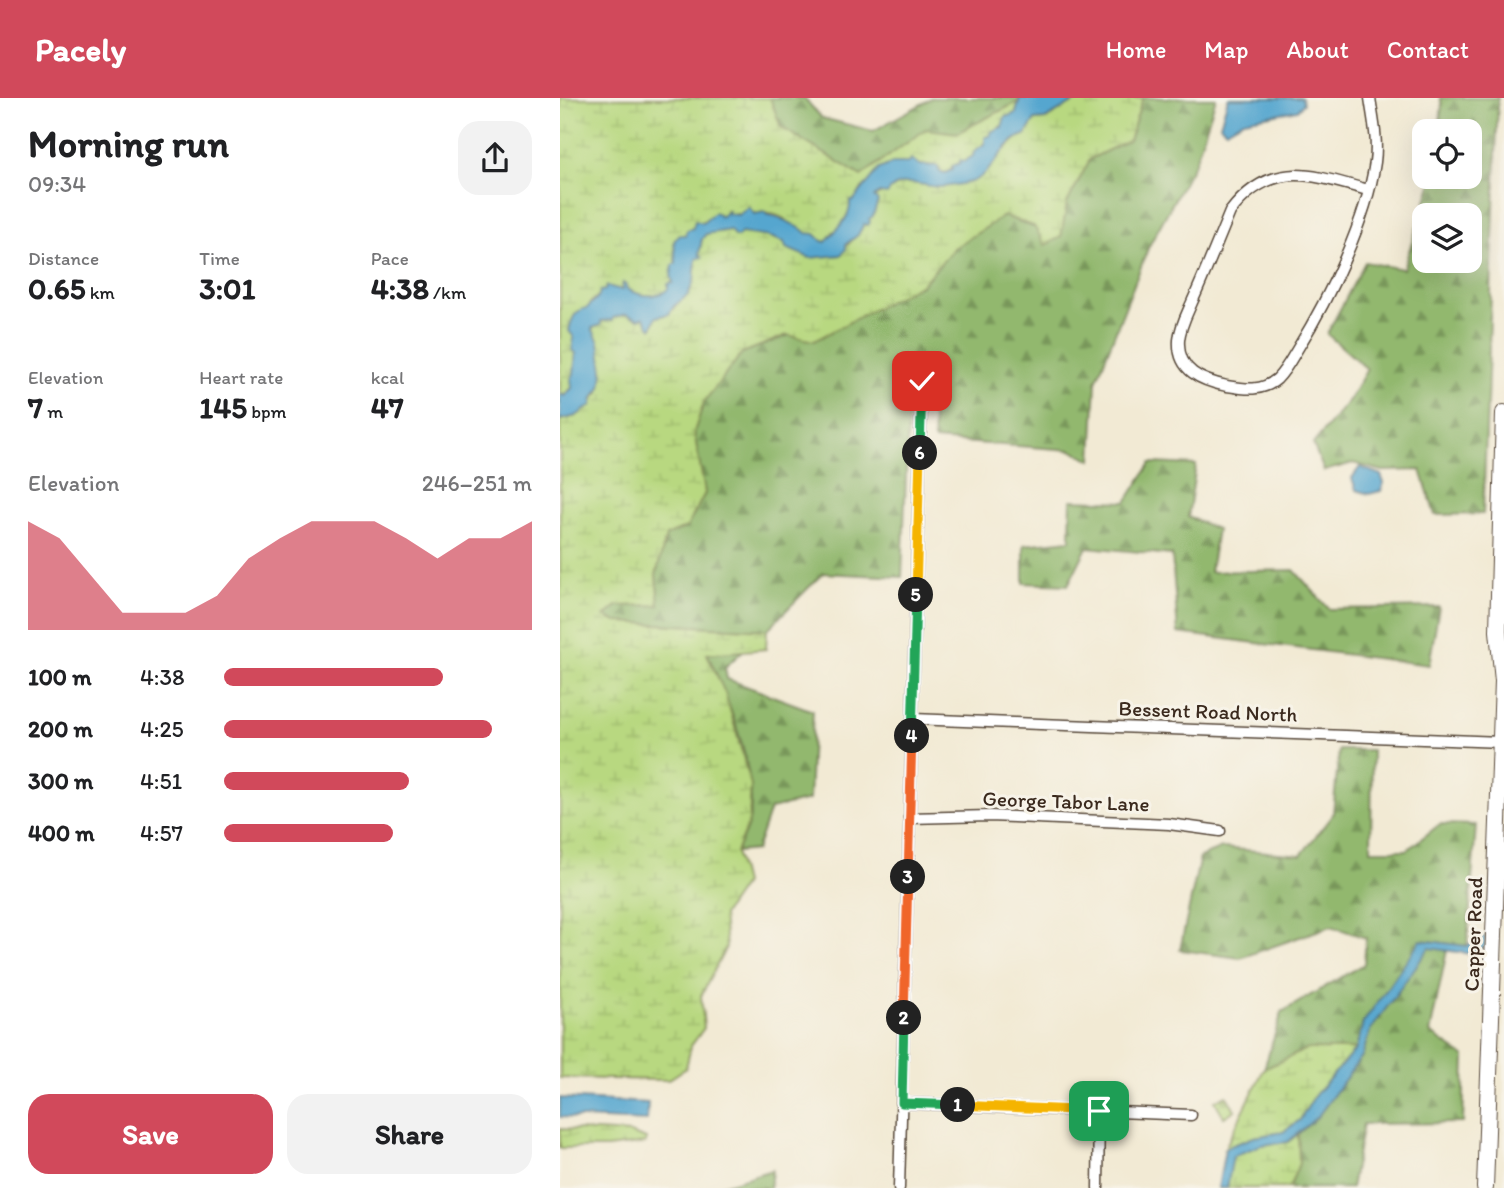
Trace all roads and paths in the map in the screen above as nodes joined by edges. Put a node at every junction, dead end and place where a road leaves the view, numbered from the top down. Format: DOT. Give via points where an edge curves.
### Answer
graph roads {
  1 [pos="1370,98"];
  2 [pos="1368,190"];
  3 [pos="922,381"];
  4 [pos="1504,413"];
  5 [pos="1502,574"];
  6 [pos="1503,677"];
  7 [pos="913,719"];
  8 [pos="1501,742"];
  9 [pos="909,818"];
  10 [pos="1220,831"];
  11 [pos="1498,1025"];
  12 [pos="902,1103"];
  13 [pos="1099,1111"];
  14 [pos="1191,1115"];
  15 [pos="899,1188"];
  16 [pos="1098,1188"];
  17 [pos="1485,1188"];
  1 -- 2 [label="street" via="1376,144"];
  2 -- 2 [label="street" via="1325,300 1277,379 1247,390 1206,382 1195,375 1180,352 1181,329 1230,212 1240,200 1259,184 1294,174"];
  3 -- 7 [label="street"];
  4 -- 5 [label="street, Capper Road"];
  5 -- 6 [label="street, Capper Road" via="1498,631"];
  6 -- 8 [label="street, Capper Road"];
  7 -- 8 [label="street, Bessent Road North"];
  7 -- 9 [label="street"];
  8 -- 11 [label="street, Capper Road" via="1493,960"];
  9 -- 10 [label="street, George Tabor Lane" via="990,816 1169,824"];
  9 -- 12 [label="street"];
  11 -- 17 [label="street, Capper Road"];
  12 -- 13 [label="street"];
  12 -- 15 [label="street"];
  13 -- 14 [label="street"];
  13 -- 16 [label="street"];
}
